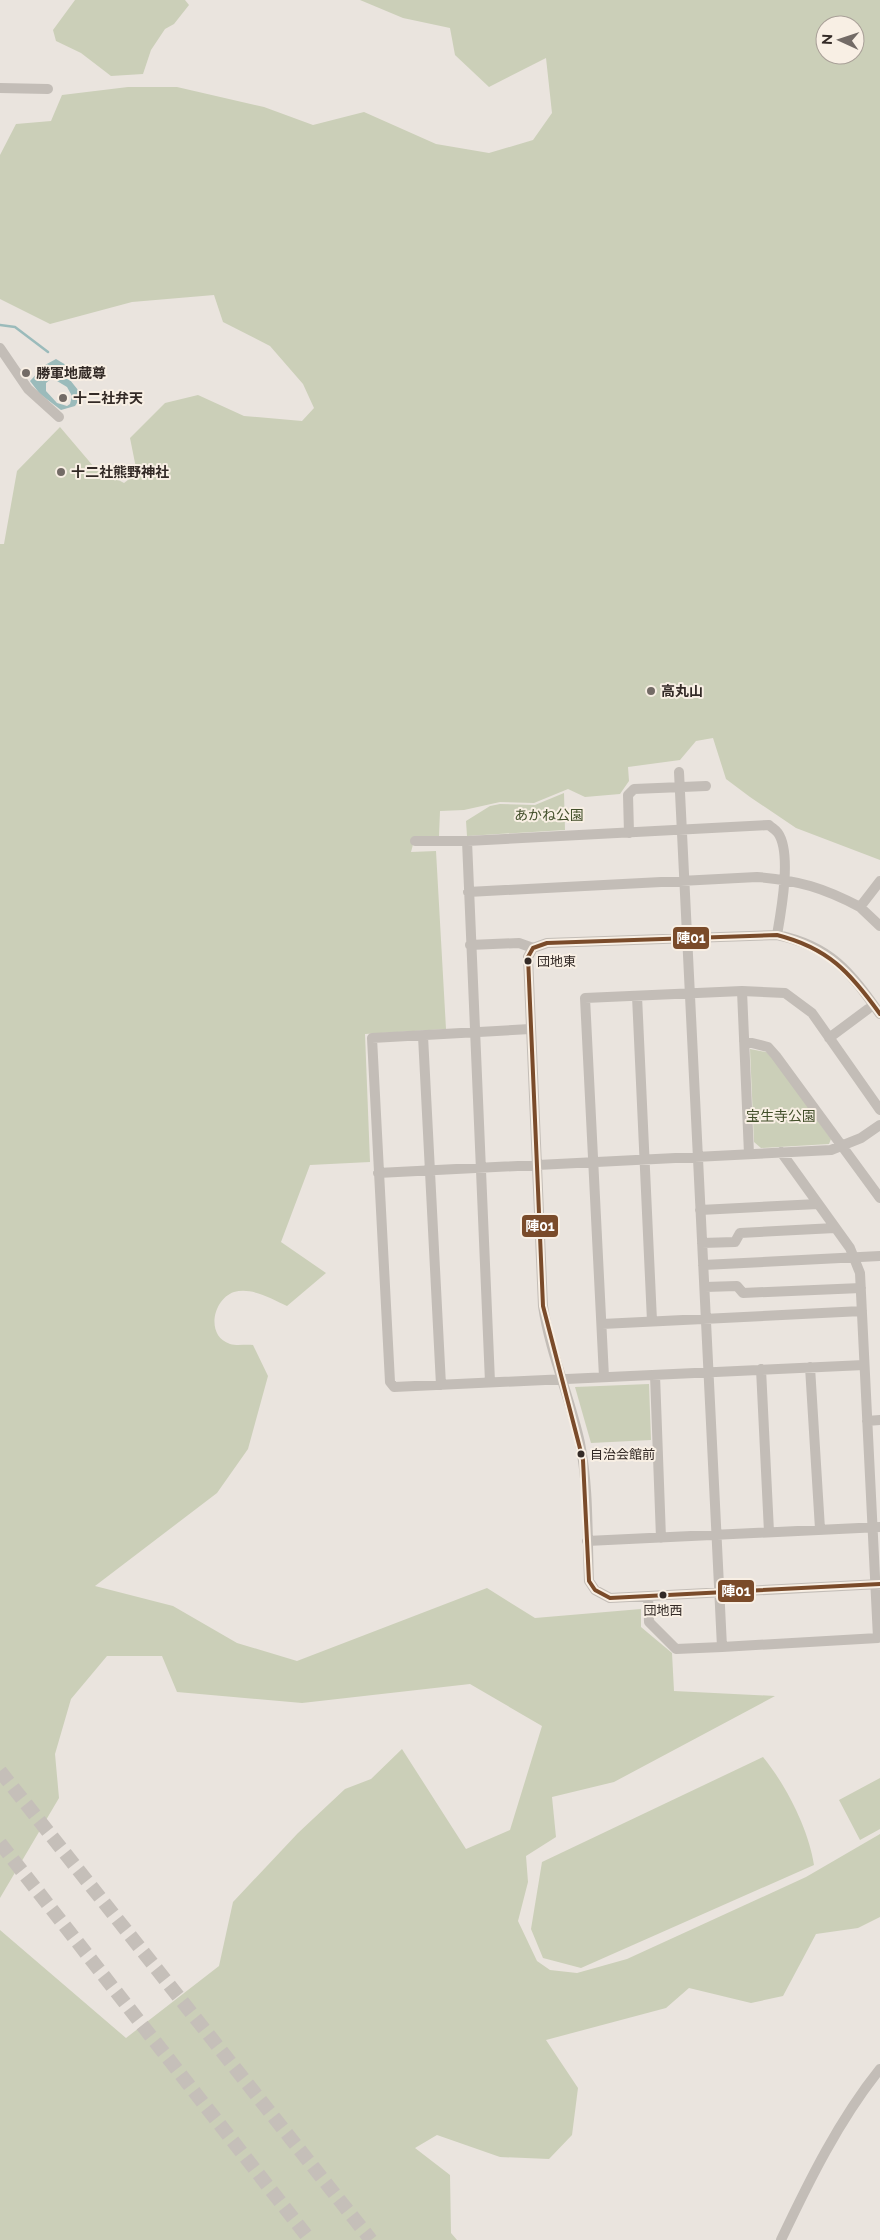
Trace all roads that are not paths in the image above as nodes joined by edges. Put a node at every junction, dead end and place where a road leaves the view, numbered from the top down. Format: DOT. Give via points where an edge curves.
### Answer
graph roads {
  1 [pos="0,88"];
  2 [pos="48,89"];
  3 [pos="0,348"];
  4 [pos="59,417"];
  5 [pos="678,772"];
  6 [pos="679,786"];
  7 [pos="706,786"];
  8 [pos="682,830"];
  9 [pos="629,833"];
  10 [pos="415,841"];
  11 [pos="467,841"];
  12 [pos="786,879"];
  13 [pos="880,881"];
  14 [pos="685,882"];
  15 [pos="468,892"];
  16 [pos="860,907"];
  17 [pos="880,926"];
  18 [pos="777,935"];
  19 [pos="687,938"];
  20 [pos="470,945"];
  21 [pos="533,948"];
  22 [pos="742,991"];
  23 [pos="690,993"];
  24 [pos="637,996"];
  25 [pos="868,1010"];
  26 [pos="880,1014"];
  27 [pos="530,1030"];
  28 [pos="475,1032"];
  29 [pos="423,1036"];
  30 [pos="829,1038"];
  31 [pos="744,1041"];
  32 [pos="880,1110"];
  33 [pos="880,1125"];
  34 [pos="844,1146"];
  35 [pos="781,1152"];
  36 [pos="749,1154"];
  37 [pos="697,1157"];
  38 [pos="645,1159"];
  39 [pos="594,1162"];
  40 [pos="538,1165"];
  41 [pos="482,1168"];
  42 [pos="430,1170"];
  43 [pos="378,1173"];
  44 [pos="880,1198"];
  45 [pos="818,1204"];
  46 [pos="700,1210"];
  47 [pos="835,1228"];
  48 [pos="702,1243"];
  49 [pos="880,1256"];
  50 [pos="855,1257"];
  51 [pos="704,1265"];
  52 [pos="705,1287"];
  53 [pos="862,1288"];
  54 [pos="862,1311"];
  55 [pos="706,1318"];
  56 [pos="652,1321"];
  57 [pos="602,1324"];
  58 [pos="864,1365"];
  59 [pos="810,1367"];
  60 [pos="761,1369"];
  61 [pos="708,1373"];
  62 [pos="655,1375"];
  63 [pos="604,1377"];
  64 [pos="563,1379"];
  65 [pos="490,1382"];
  66 [pos="441,1385"];
  67 [pos="867,1420"];
  68 [pos="880,1420"];
  69 [pos="876,1527"];
  70 [pos="820,1529"];
  71 [pos="769,1532"];
  72 [pos="716,1535"];
  73 [pos="661,1538"];
  74 [pos="587,1541"];
  75 [pos="878,1585"];
  76 [pos="718,1592"];
  77 [pos="648,1596"];
  78 [pos="722,1647"];
  79 [pos="880,2070"];
  80 [pos="781,2240"];
  1 -- 2 [label="street"];
  3 -- 4 [label="street" via="28,389"];
  5 -- 6 [label="street"];
  6 -- 7 [label="street"];
  6 -- 8 [label="street"];
  6 -- 9 [label="street" via="634,789 628,795"];
  8 -- 9 [label="street"];
  8 -- 12 [label="street" via="769,825 782,840"];
  8 -- 14 [label="street"];
  9 -- 11 [label="street"];
  10 -- 11 [label="street"];
  11 -- 15 [label="street"];
  12 -- 14 [label="street" via="757,877"];
  12 -- 16 [label="street" via="816,886"];
  12 -- 18 [label="street"];
  13 -- 16 [label="street"];
  14 -- 15 [label="street"];
  14 -- 19 [label="street"];
  15 -- 20 [label="street"];
  16 -- 17 [label="street"];
  18 -- 19 [label="street"];
  18 -- 26 [label="street" via="794,938 836,960 855,978"];
  19 -- 21 [label="street" via="547,943"];
  19 -- 23 [label="street"];
  20 -- 21 [label="street" via="519,943"];
  20 -- 28 [label="street"];
  21 -- 27 [label="street" via="528,957"];
  22 -- 23 [label="street"];
  22 -- 30 [label="street" via="785,993 812,1013"];
  22 -- 31 [label="street"];
  23 -- 24 [label="street"];
  23 -- 37 [label="street"];
  24 -- 38 [label="street"];
  24 -- 39 [label="street" via="585,998"];
  25 -- 30 [label="street"];
  27 -- 28 [label="street"];
  27 -- 40 [label="street"];
  28 -- 29 [label="street"];
  28 -- 41 [label="street"];
  29 -- 42 [label="street"];
  29 -- 43 [label="street" via="372,1038"];
  30 -- 32 [label="street"];
  31 -- 34 [label="street" via="768,1047"];
  31 -- 36 [label="street"];
  33 -- 34 [label="street"];
  34 -- 35 [label="street" via="831,1150"];
  34 -- 44 [label="street"];
  35 -- 36 [label="street"];
  35 -- 45 [label="street"];
  36 -- 37 [label="street"];
  37 -- 38 [label="street"];
  37 -- 46 [label="street"];
  38 -- 39 [label="street"];
  38 -- 56 [label="street"];
  39 -- 40 [label="street"];
  39 -- 57 [label="street"];
  40 -- 41 [label="street"];
  40 -- 64 [label="street" via="543,1306"];
  41 -- 42 [label="street"];
  41 -- 65 [label="street"];
  42 -- 43 [label="street"];
  42 -- 66 [label="street"];
  43 -- 66 [label="street" via="390,1382 394,1387"];
  45 -- 46 [label="street"];
  45 -- 47 [label="street"];
  46 -- 48 [label="street"];
  47 -- 48 [label="street" via="740,1233 735,1242"];
  47 -- 50 [label="street"];
  48 -- 51 [label="street"];
  49 -- 50 [label="street"];
  50 -- 51 [label="street"];
  50 -- 53 [label="street"];
  51 -- 52 [label="street"];
  52 -- 53 [label="street" via="737,1286 743,1293"];
  52 -- 55 [label="street"];
  53 -- 54 [label="street"];
  54 -- 55 [label="street"];
  54 -- 58 [label="street"];
  55 -- 56 [label="street"];
  55 -- 61 [label="street"];
  56 -- 57 [label="street"];
  57 -- 63 [label="street"];
  58 -- 59 [label="street"];
  58 -- 67 [label="street"];
  59 -- 60 [label="street"];
  59 -- 70 [label="street"];
  60 -- 61 [label="street"];
  60 -- 71 [label="street"];
  61 -- 62 [label="street"];
  61 -- 72 [label="street"];
  62 -- 63 [label="street"];
  62 -- 73 [label="street"];
  63 -- 64 [label="street"];
  64 -- 65 [label="street"];
  64 -- 74 [label="street" via="580,1444"];
  65 -- 66 [label="street"];
  67 -- 68 [label="street"];
  67 -- 69 [label="street"];
  69 -- 70 [label="street"];
  69 -- 75 [label="street"];
  70 -- 71 [label="street"];
  71 -- 72 [label="street"];
  72 -- 73 [label="street"];
  72 -- 76 [label="street"];
  73 -- 74 [label="street"];
  74 -- 77 [label="street" via="590,1581 594,1590 610,1598"];
  75 -- 76 [label="street"];
  75 -- 78 [label="street" via="878,1638"];
  76 -- 77 [label="street"];
  76 -- 78 [label="street"];
  77 -- 78 [label="street" via="649,1622 676,1649"];
  79 -- 80 [label="street" via="861,2093 805,2189"];
}
